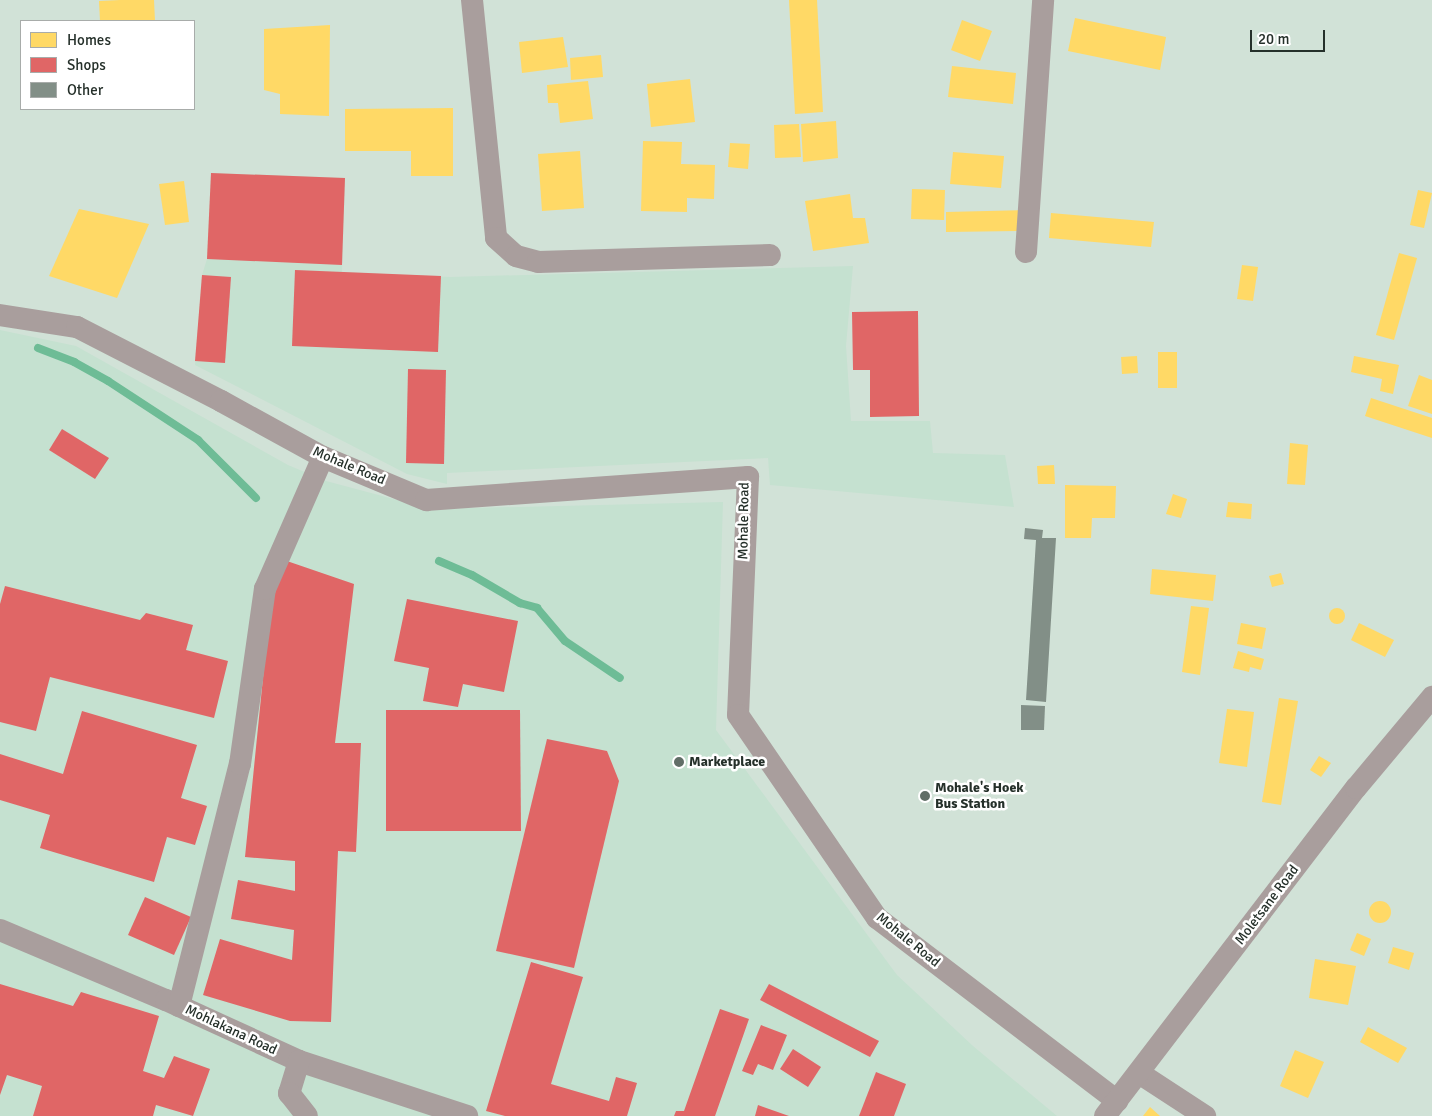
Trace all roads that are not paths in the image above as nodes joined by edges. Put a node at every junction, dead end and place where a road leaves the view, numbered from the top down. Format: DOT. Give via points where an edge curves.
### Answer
graph roads {
  1 [pos="472,0"];
  2 [pos="1043,0"];
  3 [pos="1026,252"];
  4 [pos="770,255"];
  5 [pos="0,315"];
  6 [pos="323,457"];
  7 [pos="1432,697"];
  8 [pos="0,930"];
  9 [pos="179,1006"];
  10 [pos="300,1061"];
  11 [pos="1139,1073"];
  12 [pos="1111,1108"];
  13 [pos="307,1116"];
  14 [pos="467,1116"];
  15 [pos="1205,1116"];
  1 -- 4 [label="street" via="496,238 516,256 538,262"];
  2 -- 3 [label="street"];
  5 -- 6 [label="street, Mohale Road" via="77,327"];
  6 -- 9 [label="street" via="265,589 240,764"];
  6 -- 12 [label="street, Mohale Road" via="426,500 748,477 738,715 877,918"];
  7 -- 11 [label="street, Moletsane Road" via="1356,788"];
  8 -- 9 [label="street, Mohlakana Road"];
  9 -- 10 [label="street, Mohlakana Road"];
  10 -- 13 [label="street" via="289,1093"];
  10 -- 14 [label="street, Mohlakana Road"];
  11 -- 12 [label="street, Moletsane Road"];
  11 -- 15 [label="street"];
}
